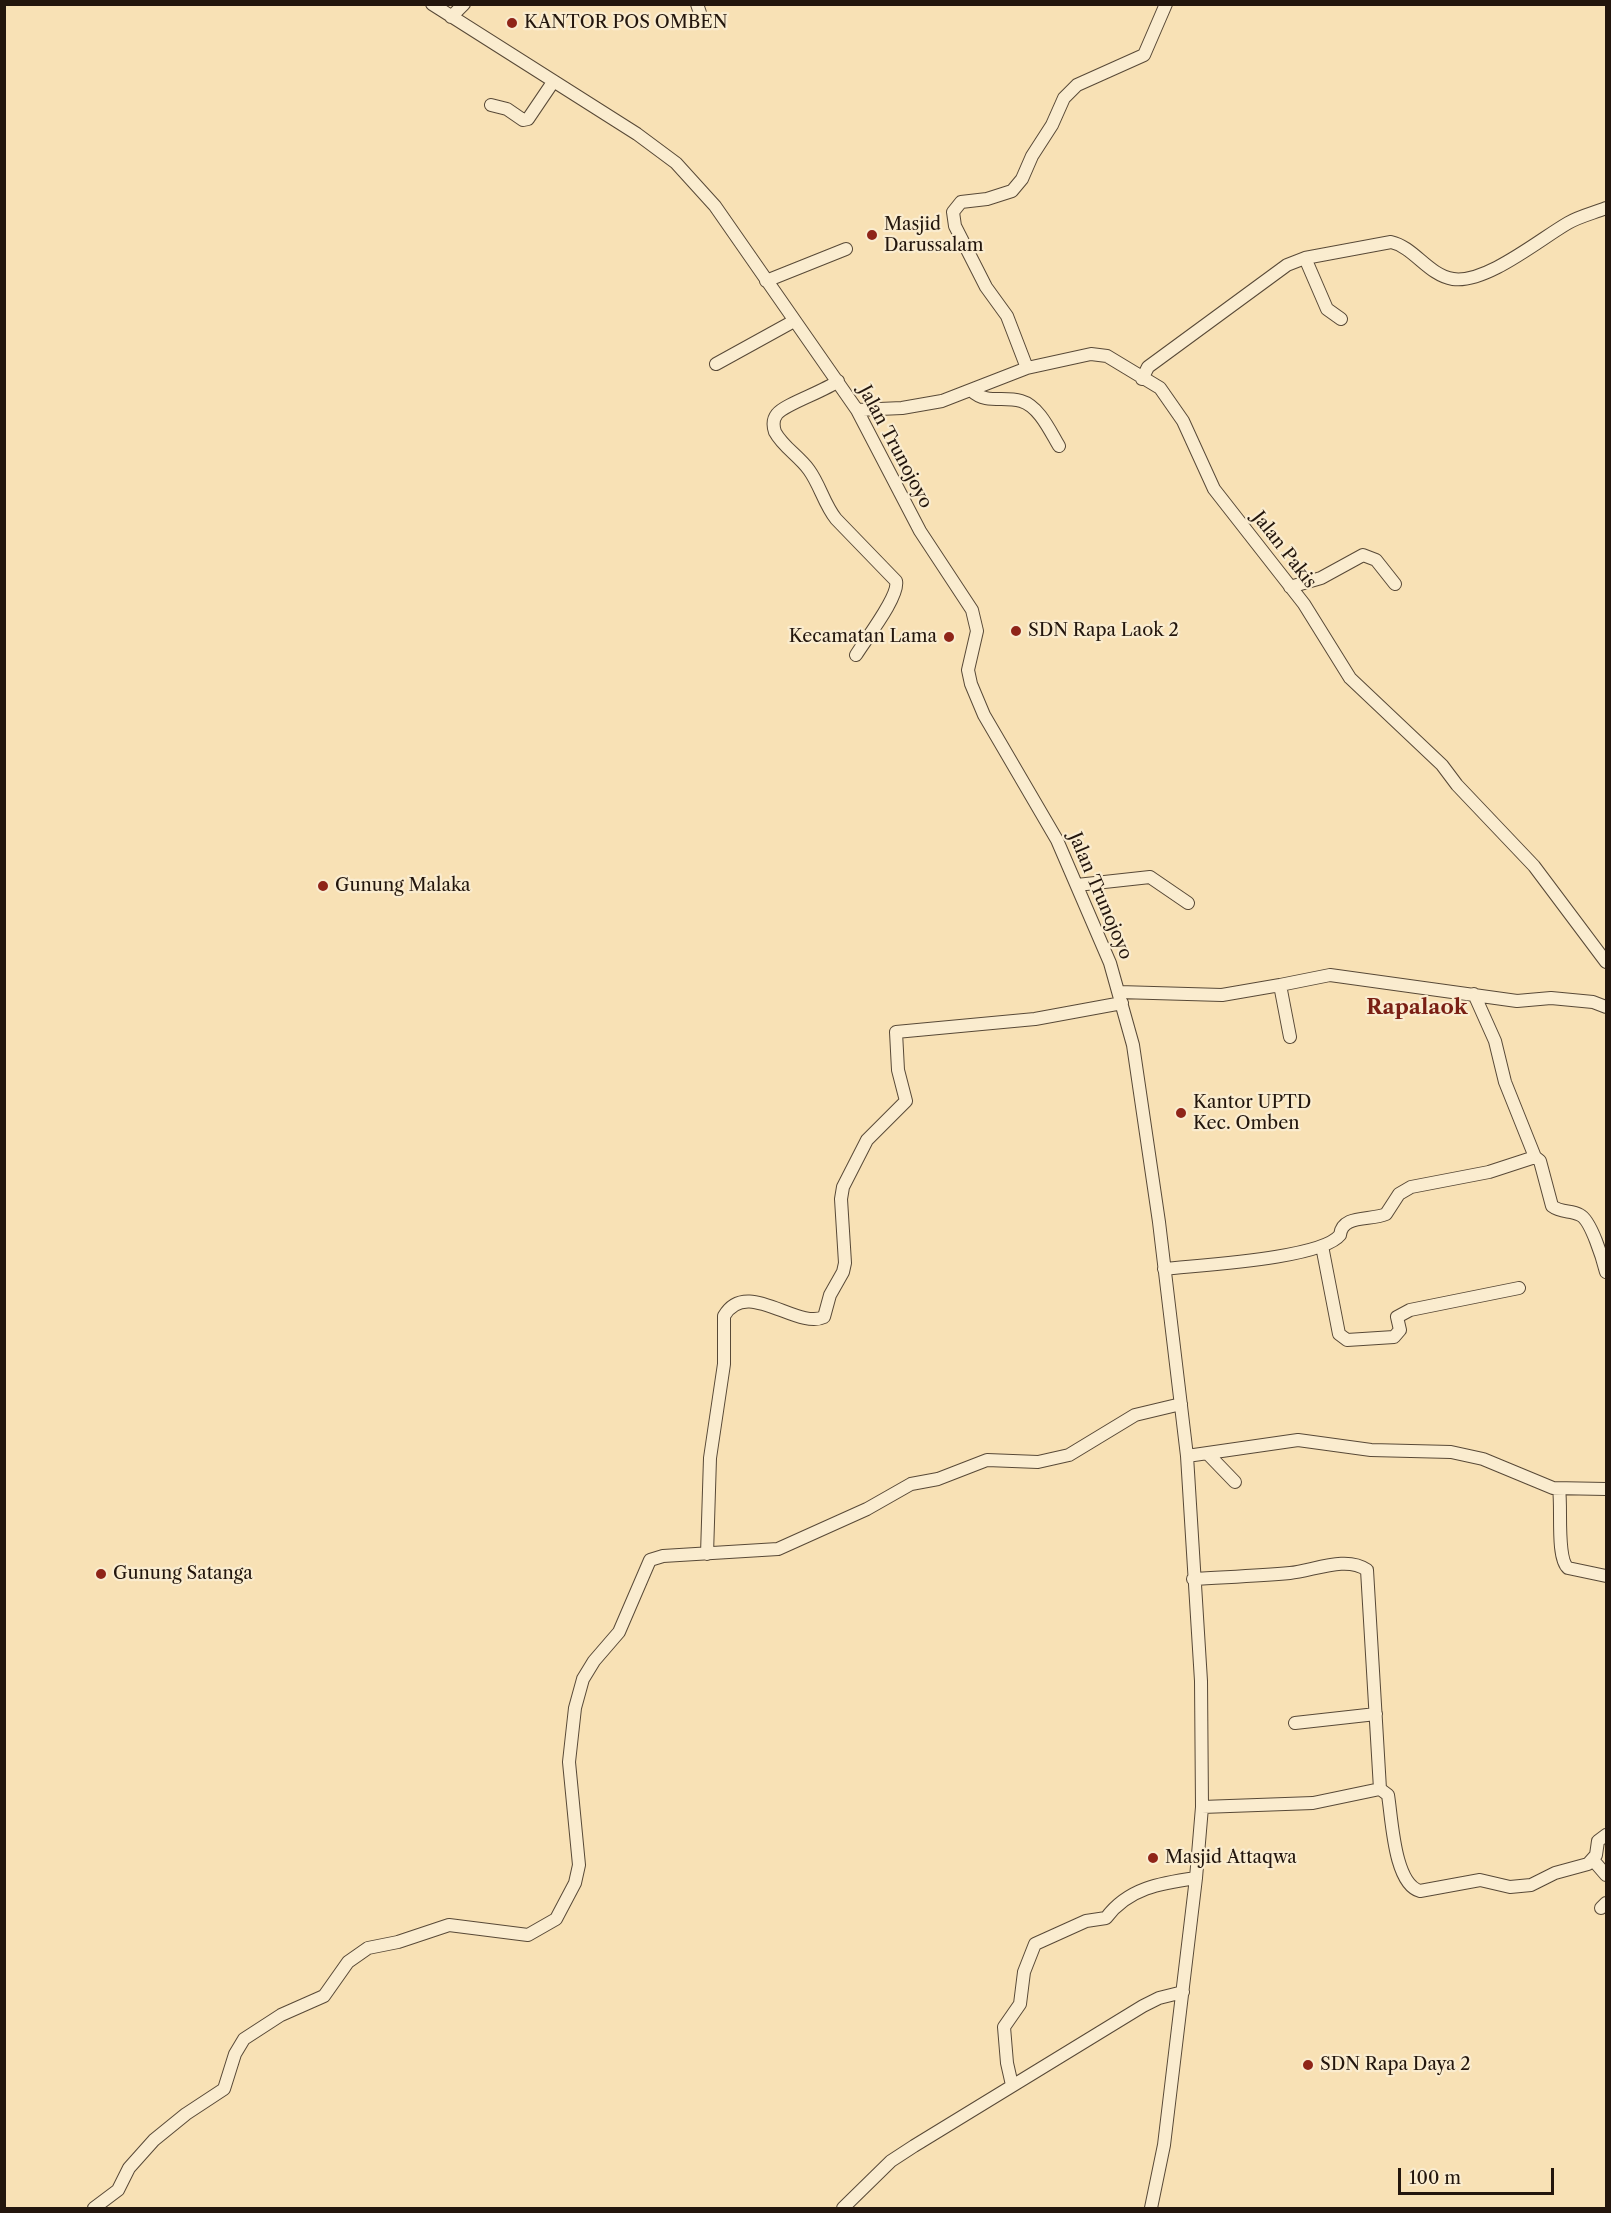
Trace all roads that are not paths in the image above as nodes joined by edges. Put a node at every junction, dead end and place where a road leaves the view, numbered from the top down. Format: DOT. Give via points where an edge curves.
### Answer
graph roads {
  1 [pos="432,4"];
  2 [pos="464,4"];
  3 [pos="1166,4"];
  4 [pos="451,17"];
  5 [pos="553,82"];
  6 [pos="491,105"];
  7 [pos="1606,208"];
  8 [pos="846,249"];
  9 [pos="1305,258"];
  10 [pos="766,281"];
  11 [pos="1341,319"];
  12 [pos="794,321"];
  13 [pos="716,364"];
  14 [pos="1027,368"];
  15 [pos="1142,379"];
  16 [pos="838,381"];
  17 [pos="972,391"];
  18 [pos="857,411"];
  19 [pos="1059,446"];
  20 [pos="1395,584"];
  21 [pos="1290,587"];
  22 [pos="856,655"];
  23 [pos="1077,885"];
  24 [pos="1188,903"];
  25 [pos="1606,962"];
  26 [pos="1280,985"];
  27 [pos="1474,994"];
  28 [pos="1121,998"];
  29 [pos="1606,1007"];
  30 [pos="1290,1037"];
  31 [pos="1535,1157"];
  32 [pos="1322,1246"];
  33 [pos="1164,1269"];
  34 [pos="1606,1272"];
  35 [pos="1519,1288"];
  36 [pos="1181,1404"];
  37 [pos="1207,1453"];
  38 [pos="1187,1456"];
  39 [pos="1235,1482"];
  40 [pos="1559,1489"];
  41 [pos="1606,1489"];
  42 [pos="708,1554"];
  43 [pos="1606,1576"];
  44 [pos="1193,1579"];
  45 [pos="1376,1714"];
  46 [pos="1295,1723"];
  47 [pos="1380,1789"];
  48 [pos="1202,1808"];
  49 [pos="1606,1835"];
  50 [pos="1593,1860"];
  51 [pos="1606,1875"];
  52 [pos="1196,1878"];
  53 [pos="1183,1992"];
  54 [pos="1012,2085"];
  55 [pos="94,2208"];
  56 [pos="843,2208"];
  57 [pos="1151,2208"];
  1 -- 4 [label="street, Jalan Trunojoyo"];
  2 -- 4 [label="street"];
  3 -- 14 [label="street" via="1144,55 1093,77 1064,98 1019,185 1004,195 961,202 953,212 955,225 986,287 1007,316"];
  4 -- 5 [label="street, Jalan Trunojoyo"];
  5 -- 6 [label="street" via="528,119"];
  5 -- 10 [label="street, Jalan Trunojoyo" via="676,163 715,206"];
  7 -- 9 [label="street" via="1568,223 1538,244 1469,278 1442,276 1391,242"];
  8 -- 10 [label="street"];
  9 -- 11 [label="street" via="1327,309"];
  9 -- 15 [label="street" via="1287,265 1148,367"];
  10 -- 12 [label="street, Jalan Trunojoyo"];
  12 -- 13 [label="street"];
  12 -- 16 [label="street, Jalan Trunojoyo"];
  14 -- 15 [label="street, Jalan Pakis" via="1101,355"];
  14 -- 17 [label="street, Jalan Pakis"];
  15 -- 21 [label="street, Jalan Pakis" via="1166,394 1183,421 1208,481"];
  16 -- 18 [label="street, Jalan Trunojoyo"];
  16 -- 22 [label="street" via="825,391 780,410 774,424 785,446 810,472 827,508 896,580 893,598"];
  17 -- 18 [label="street, Jalan Pakis" via="924,405"];
  17 -- 19 [label="street" via="982,397 1028,404"];
  18 -- 23 [label="street, Jalan Trunojoyo" via="929,548 972,610 977,632 968,670 970,684 1042,812"];
  20 -- 21 [label="street" via="1376,560 1363,555 1321,578"];
  21 -- 25 [label="street, Jalan Pakis" via="1359,688 1428,751 1527,858"];
  23 -- 24 [label="street" via="1150,877"];
  23 -- 28 [label="street, Jalan Trunojoyo"];
  26 -- 27 [label="street" via="1330,975"];
  26 -- 28 [label="street" via="1222,995"];
  26 -- 30 [label="street"];
  27 -- 29 [label="street" via="1517,1001 1576,1000"];
  27 -- 31 [label="street" via="1495,1041 1505,1082"];
  28 -- 33 [label="street, Jalan Trunojoyo" via="1144,1109"];
  28 -- 42 [label="street" via="1043,1018 896,1032 898,1070 906,1101 867,1140 843,1187 845,1263 824,1317 805,1318 757,1303 736,1304 724,1316 724,1364 710,1458"];
  31 -- 32 [label="street" via="1489,1172 1411,1187 1399,1194 1386,1214 1347,1222 1336,1240"];
  31 -- 34 [label="street" via="1540,1161 1552,1206 1582,1216 1601,1252"];
  32 -- 33 [label="street" via="1262,1259"];
  32 -- 35 [label="street" via="1339,1334 1347,1340 1394,1337 1400,1330 1397,1317 1410,1310"];
  33 -- 36 [label="street, Jalan Trunojoyo"];
  36 -- 38 [label="street, Jalan Trunojoyo"];
  36 -- 42 [label="street" via="1135,1415 1069,1455 1038,1462 987,1460 911,1485 778,1549"];
  37 -- 38 [label="street"];
  37 -- 39 [label="street"];
  37 -- 40 [label="street" via="1298,1440 1371,1450 1451,1452 1483,1459"];
  38 -- 44 [label="street, Jalan Trunojoyo"];
  40 -- 41 [label="street"];
  40 -- 43 [label="street" via="1564,1565"];
  42 -- 55 [label="street" via="650,1560 619,1632 583,1679 572,1723 569,1762 579,1865 566,1904 556,1919 535,1932 519,1936 449,1925 368,1948 357,1955 324,1996 281,2015 244,2038 234,2054 224,2089 154,2140 129,2168 118,2190"];
  44 -- 45 [label="street" via="1293,1573 1326,1565 1365,1568 1369,1574"];
  44 -- 48 [label="street, Jalan Trunojoyo" via="1201,1681"];
  45 -- 46 [label="street"];
  45 -- 47 [label="street"];
  47 -- 48 [label="street" via="1313,1803"];
  47 -- 50 [label="street" via="1388,1795 1397,1853 1407,1883 1414,1890 1480,1880 1522,1887"];
  48 -- 52 [label="street, Jalan Trunojoyo"];
  49 -- 50 [label="street" via="1598,1840"];
  50 -- 51 [label="street"];
  52 -- 53 [label="street, Jalan Trunojoyo"];
  52 -- 54 [label="street" via="1143,1888 1106,1918 1086,1920 1035,1944 1024,1972 1020,2004 1004,2027"];
  53 -- 54 [label="street" via="1143,2006"];
  53 -- 57 [label="street, Jalan Trunojoyo" via="1164,2145"];
  54 -- 56 [label="street" via="891,2161"];
}
